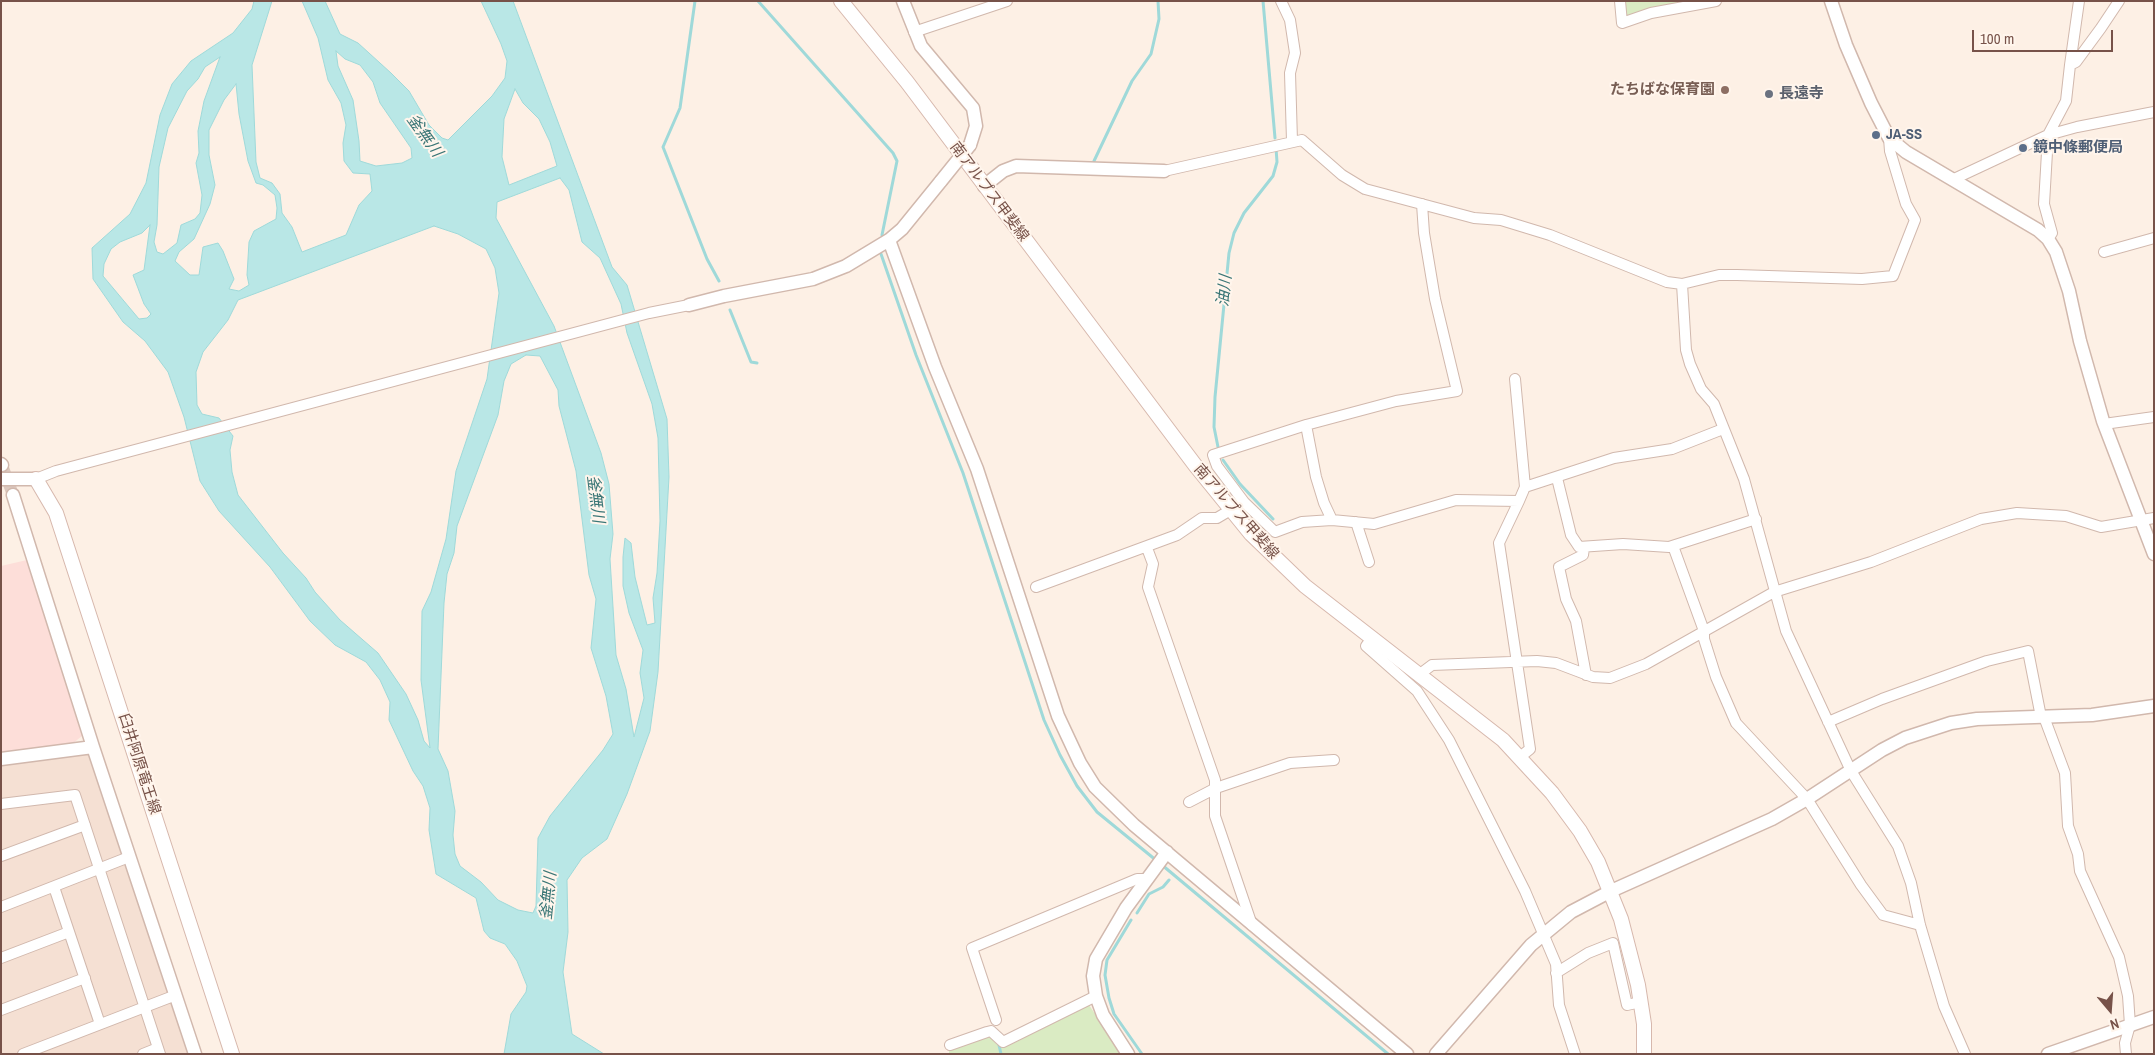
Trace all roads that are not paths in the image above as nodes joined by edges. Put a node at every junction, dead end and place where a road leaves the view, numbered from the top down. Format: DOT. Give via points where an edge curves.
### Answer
graph roads {
  1 [pos="903,1"];
  2 [pos="1007,1"];
  3 [pos="1281,1"];
  4 [pos="1620,1"];
  5 [pos="1716,1"];
  6 [pos="1832,1"];
  7 [pos="2078,1"];
  8 [pos="2119,1"];
  9 [pos="844,2"];
  10 [pos="914,32"];
  11 [pos="2070,65"];
  12 [pos="2154,112"];
  13 [pos="2048,135"];
  14 [pos="1889,138"];
  15 [pos="1292,141"];
  16 [pos="1164,171"];
  17 [pos="1954,179"];
  18 [pos="984,186"];
  19 [pos="1422,204"];
  20 [pos="2154,238"];
  21 [pos="889,240"];
  22 [pos="2048,240"];
  23 [pos="2104,252"];
  24 [pos="1682,284"];
  25 [pos="690,305"];
  26 [pos="1515,379"];
  27 [pos="2154,417"];
  28 [pos="2104,424"];
  29 [pos="1306,425"];
  30 [pos="1723,429"];
  31 [pos="1557,478"];
  32 [pos="1,479"];
  33 [pos="36,479"];
  34 [pos="1525,487"];
  35 [pos="13,496"];
  36 [pos="1519,501"];
  37 [pos="1244,502"];
  38 [pos="1230,510"];
  39 [pos="1756,519"];
  40 [pos="2148,519"];
  41 [pos="1332,520"];
  42 [pos="1356,522"];
  43 [pos="1672,546"];
  44 [pos="1147,548"];
  45 [pos="1584,548"];
  46 [pos="2154,554"];
  47 [pos="1368,562"];
  48 [pos="1036,587"];
  49 [pos="1774,592"];
  50 [pos="1704,632"];
  51 [pos="1373,637"];
  52 [pos="1517,661"];
  53 [pos="1420,674"];
  54 [pos="1586,675"];
  55 [pos="2154,706"];
  56 [pos="2043,717"];
  57 [pos="1828,722"];
  58 [pos="93,747"];
  59 [pos="1520,757"];
  60 [pos="1,760"];
  61 [pos="1334,760"];
  62 [pos="1850,771"];
  63 [pos="1216,788"];
  64 [pos="1807,799"];
  65 [pos="1189,802"];
  66 [pos="1,804"];
  67 [pos="85,824"];
  68 [pos="1167,852"];
  69 [pos="1,856"];
  70 [pos="130,857"];
  71 [pos="100,868"];
  72 [pos="1148,879"];
  73 [pos="54,887"];
  74 [pos="1611,891"];
  75 [pos="1,908"];
  76 [pos="1920,925"];
  77 [pos="1253,926"];
  78 [pos="69,932"];
  79 [pos="1543,934"];
  80 [pos="1,958"];
  81 [pos="1556,973"];
  82 [pos="85,978"];
  83 [pos="176,995"];
  84 [pos="1096,996"];
  85 [pos="1640,1002"];
  86 [pos="144,1007"];
  87 [pos="1,1010"];
  88 [pos="2154,1018"];
  89 [pos="996,1020"];
  90 [pos="100,1024"];
  91 [pos="2130,1024"];
  92 [pos="950,1045"];
  93 [pos="159,1051"];
  94 [pos="23,1054"];
  95 [pos="144,1054"];
  96 [pos="195,1054"];
  97 [pos="232,1054"];
  98 [pos="1128,1054"];
  99 [pos="1407,1054"];
  100 [pos="1436,1054"];
  101 [pos="1575,1054"];
  102 [pos="1644,1054"];
  103 [pos="1965,1054"];
  104 [pos="2048,1054"];
  105 [pos="2126,1054"];
  1 -- 10 [label="street"];
  2 -- 10 [label="street"];
  3 -- 15 [label="street" via="1290,20 1295,53 1290,73"];
  4 -- 5 [label="street" via="1622,23 1651,13"];
  6 -- 14 [label="street" via="1850,54"];
  7 -- 11 [label="street"];
  8 -- 11 [label="street" via="2081,55"];
  9 -- 18 [label="main road, 南アルプス甲斐線"];
  10 -- 21 [label="street, bridge" via="928,55 973,108 976,126 970,145 916,214"];
  11 -- 13 [label="street" via="2066,101"];
  12 -- 13 [label="street"];
  13 -- 17 [label="street"];
  13 -- 22 [label="street" via="2044,204 2052,233"];
  14 -- 17 [label="street" via="1906,152"];
  14 -- 24 [label="street" via="1902,189 1915,220 1893,276 1862,279 1728,275"];
  15 -- 16 [label="street"];
  15 -- 19 [label="street" via="1302,140 1342,175 1365,189"];
  16 -- 18 [label="street" via="1016,166"];
  17 -- 22 [label="street" via="2038,230"];
  18 -- 38 [label="main road, 南アルプス甲斐線"];
  19 -- 24 [label="street" via="1542,232 1667,282"];
  19 -- 29 [label="street" via="1435,299 1457,391 1396,401"];
  20 -- 23 [label="street"];
  21 -- 25 [label="street" via="846,266 813,279"];
  21 -- 68 [label="street" via="935,367 978,468 1058,716 1095,787 1111,805"];
  22 -- 28 [label="street" via="2062,264"];
  24 -- 30 [label="street" via="1686,350 1701,389 1714,404"];
  25 -- 33 [label="street" via="649,313"];
  26 -- 34 [label="street"];
  27 -- 28 [label="street"];
  28 -- 40 [label="street"];
  29 -- 37 [label="street" via="1213,454 1217,466"];
  29 -- 41 [label="street" via="1316,477"];
  30 -- 31 [label="street" via="1672,449 1614,458"];
  30 -- 39 [label="street" via="1744,479"];
  31 -- 34 [label="street"];
  31 -- 45 [label="street" via="1571,536 1574,543"];
  32 -- 33 [label="street"];
  33 -- 97 [label="main road, 臼井阿原竜王線" via="56,513"];
  34 -- 36 [label="street"];
  35 -- 58 [label="street"];
  36 -- 42 [label="street" via="1456,500 1374,524"];
  36 -- 52 [label="street" via="1499,543"];
  37 -- 38 [label="street"];
  37 -- 41 [label="street" via="1275,532 1302,522"];
  38 -- 44 [label="street" via="1217,518 1202,518 1178,536"];
  38 -- 51 [label="main road, 南アルプス甲斐線" via="1305,586"];
  39 -- 43 [label="street"];
  39 -- 49 [label="street"];
  40 -- 46 [label="street"];
  40 -- 49 [label="street" via="2101,527 2066,516 2018,513 1981,519 1871,562"];
  41 -- 42 [label="street"];
  42 -- 47 [label="street"];
  43 -- 45 [label="street" via="1623,544"];
  43 -- 50 [label="street"];
  44 -- 48 [label="street"];
  44 -- 63 [label="street" via="1153,564 1148,586"];
  45 -- 54 [label="street" via="1583,555 1558,567 1566,599 1576,621"];
  49 -- 50 [label="street"];
  49 -- 57 [label="street" via="1786,631"];
  50 -- 54 [label="street" via="1646,664 1610,678"];
  50 -- 64 [label="street" via="1716,677 1736,723"];
  51 -- 53 [label="main road, 南アルプス甲斐線"];
  51 -- 79 [label="street" via="1366,646 1417,691 1449,740"];
  52 -- 53 [label="street" via="1432,665"];
  52 -- 54 [label="street" via="1556,663"];
  52 -- 59 [label="street" via="1530,749"];
  53 -- 59 [label="main road, 南アルプス甲斐線"];
  55 -- 56 [label="street" via="2092,715"];
  56 -- 57 [label="street" via="2028,651 1987,661"];
  56 -- 62 [label="street" via="1951,723 1905,738"];
  56 -- 91 [label="street" via="2065,773 2068,826 2080,871 2119,957 2128,996"];
  57 -- 62 [label="street"];
  58 -- 60 [label="street"];
  58 -- 70 [label="street"];
  59 -- 74 [label="main road, 南アルプス甲斐線" via="1580,831"];
  61 -- 63 [label="street" via="1290,762"];
  62 -- 64 [label="street"];
  62 -- 76 [label="street" via="1898,846 1911,883"];
  63 -- 65 [label="street"];
  63 -- 77 [label="street" via="1215,816"];
  64 -- 74 [label="street" via="1772,819"];
  64 -- 76 [label="street" via="1883,915"];
  66 -- 67 [label="street" via="75,795"];
  67 -- 69 [label="street"];
  67 -- 71 [label="street"];
  68 -- 72 [label="street"];
  68 -- 77 [label="street"];
  70 -- 71 [label="street"];
  70 -- 83 [label="street"];
  71 -- 73 [label="street"];
  71 -- 86 [label="street"];
  72 -- 84 [label="street" via="1096,959"];
  72 -- 89 [label="street" via="1137,879 972,948"];
  73 -- 75 [label="street"];
  73 -- 78 [label="street"];
  74 -- 79 [label="street" via="1572,912"];
  74 -- 85 [label="main road, 南アルプス甲斐線" via="1632,958"];
  76 -- 103 [label="street" via="1944,1006"];
  77 -- 99 [label="street"];
  78 -- 80 [label="street"];
  78 -- 82 [label="street"];
  79 -- 81 [label="street" via="1556,964"];
  79 -- 100 [label="street"];
  81 -- 85 [label="street" via="1588,953 1613,943 1627,1005"];
  81 -- 101 [label="street" via="1559,1005"];
  82 -- 87 [label="street"];
  82 -- 90 [label="street"];
  83 -- 86 [label="street"];
  83 -- 96 [label="street"];
  84 -- 92 [label="street" via="1003,1042 992,1031"];
  84 -- 98 [label="street" via="1103,1016"];
  85 -- 102 [label="main road, 南アルプス甲斐線"];
  86 -- 90 [label="street"];
  86 -- 93 [label="street"];
  88 -- 91 [label="street"];
  90 -- 94 [label="street"];
  91 -- 104 [label="street"];
  91 -- 105 [label="street"];
  93 -- 95 [label="street"];
}
